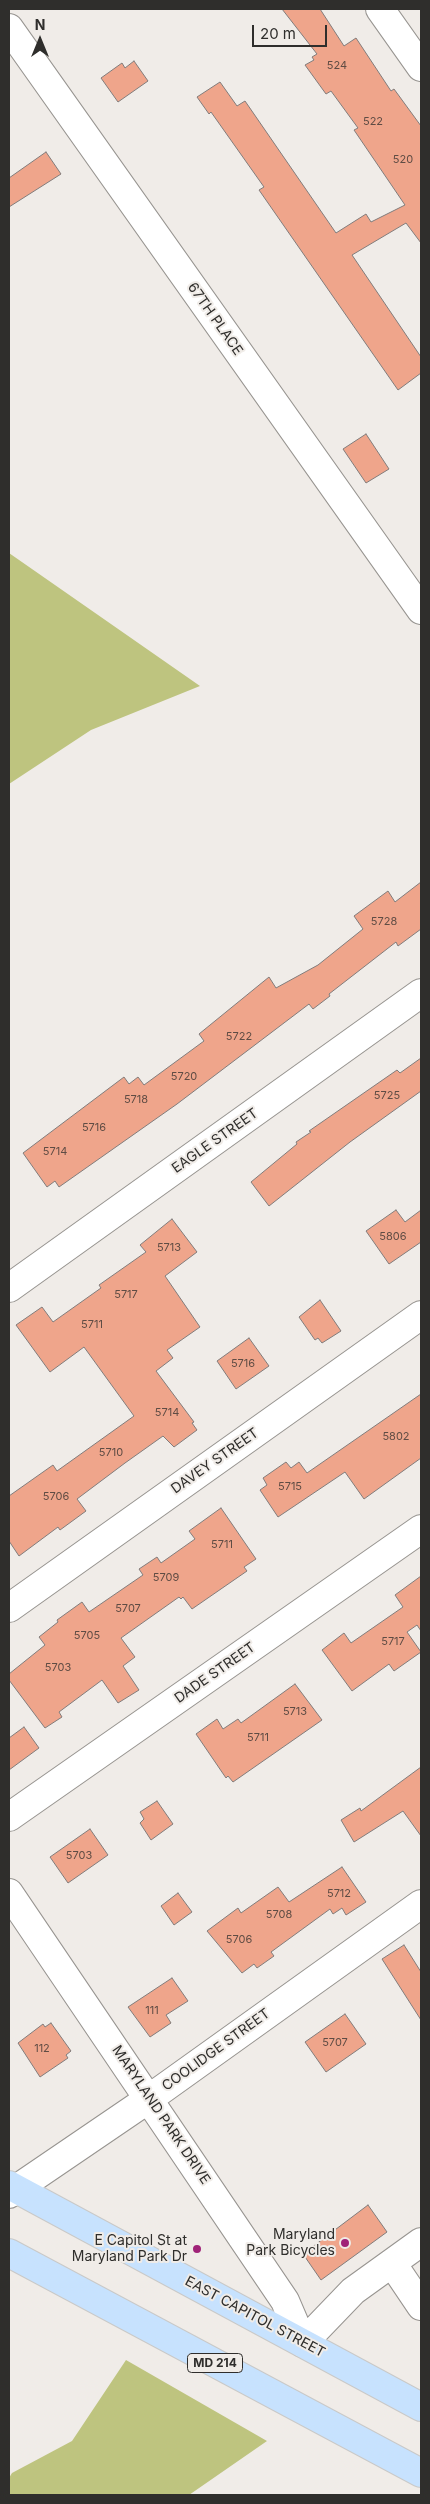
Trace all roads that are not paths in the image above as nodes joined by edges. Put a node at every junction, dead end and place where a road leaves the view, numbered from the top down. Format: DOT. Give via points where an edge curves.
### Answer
graph roads {
  1 [pos="380,9"];
  2 [pos="9,28"];
  3 [pos="421,67"];
  4 [pos="421,610"];
  5 [pos="421,994"];
  6 [pos="9,1288"];
  7 [pos="421,1315"];
  8 [pos="421,1529"];
  9 [pos="9,1608"];
  10 [pos="9,1817"];
  11 [pos="9,1893"];
  12 [pos="421,1904"];
  13 [pos="150,2098"];
  14 [pos="11,2190"];
  15 [pos="421,2242"];
  16 [pos="9,2253"];
  17 [pos="392,2263"];
  18 [pos="421,2306"];
  19 [pos="303,2343"];
  20 [pos="421,2407"];
  21 [pos="382,2451"];
  22 [pos="421,2472"];
  23 [pos="421,2487"];
  1 -- 3 [label="street"];
  2 -- 4 [label="street, 67TH PLACE"];
  5 -- 6 [label="street, EAGLE STREET"];
  7 -- 9 [label="street, DAVEY STREET"];
  8 -- 10 [label="street, DADE STREET"];
  11 -- 13 [label="street, MARYLAND PARK DRIVE"];
  12 -- 13 [label="street, COOLIDGE STREET"];
  13 -- 14 [label="street, COOLIDGE STREET"];
  13 -- 19 [label="street, MARYLAND PARK DRIVE" via="285,2301"];
  14 -- 19 [label="main road, EAST CAPITOL STREET"];
  15 -- 17 [label="street"];
  16 -- 21 [label="main road, MD 214"];
  17 -- 18 [label="street"];
  17 -- 19 [label="street" via="353,2291"];
  19 -- 20 [label="main road, EAST CAPITOL STREET"];
  21 -- 22 [label="main road, MD 214"];
  21 -- 23 [label="street"];
}
